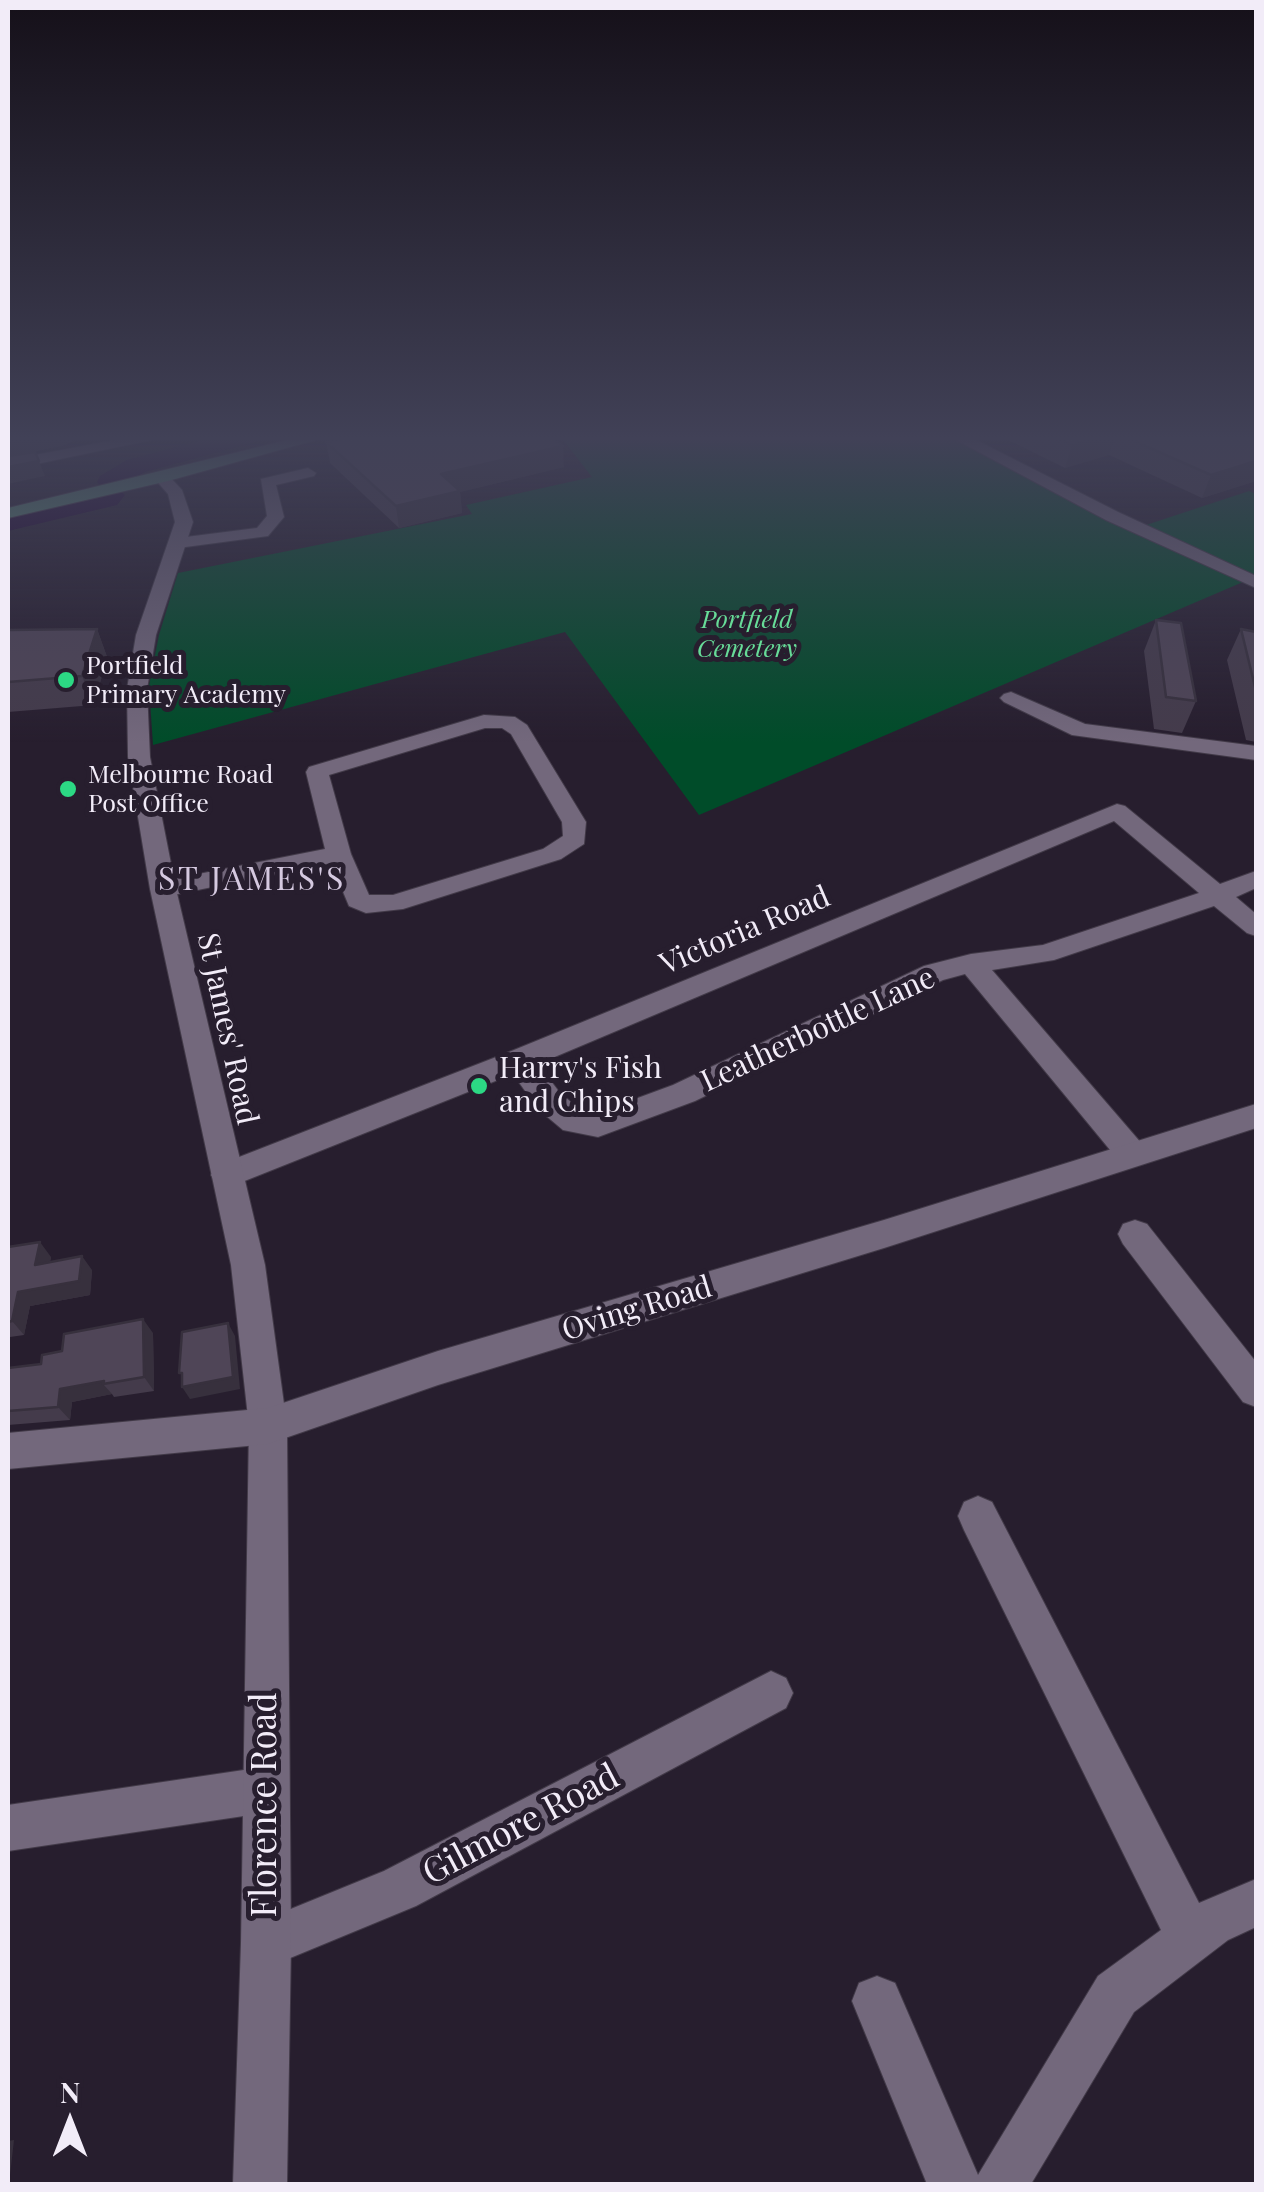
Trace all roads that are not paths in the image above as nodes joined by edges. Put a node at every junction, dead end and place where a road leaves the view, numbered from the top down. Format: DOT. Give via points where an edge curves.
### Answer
graph roads {
  1 [pos="179,538"];
  2 [pos="214,538"];
  3 [pos="1160,538"];
  4 [pos="178,543"];
  5 [pos="1256,583"];
  6 [pos="1011,698"];
  7 [pos="1256,753"];
  8 [pos="338,854"];
  9 [pos="1256,880"];
  10 [pos="163,889"];
  11 [pos="1221,894"];
  12 [pos="1256,927"];
  13 [pos="971,963"];
  14 [pos="519,1060"];
  15 [pos="1256,1116"];
  16 [pos="1131,1153"];
  17 [pos="227,1175"];
  18 [pos="1136,1234"];
  19 [pos="1256,1390"];
  20 [pos="268,1426"];
  21 [pos="8,1452"];
  22 [pos="978,1516"];
  23 [pos="771,1693"];
  24 [pos="264,1790"];
  25 [pos="8,1828"];
  26 [pos="1220,1921"];
  27 [pos="266,1943"];
  28 [pos="877,2001"];
  29 [pos="260,2184"];
  30 [pos="954,2184"];
  31 [pos="1001,2184"];
  1 -- 4 [label="street, St James' Road"];
  2 -- 4 [label="street"];
  3 -- 5 [label="street"];
  4 -- 10 [label="street, St James' Road" via="146,635 137,688 138,758"];
  6 -- 7 [label="street" via="1080,730"];
  8 -- 8 [label="street" via="317,772 484,721 519,730 576,832 552,854 380,906 358,900"];
  8 -- 10 [label="street"];
  9 -- 11 [label="street, Leatherbottle Lane"];
  10 -- 17 [label="street, St James' Road"];
  11 -- 12 [label="street, Victoria Road"];
  11 -- 13 [label="street, Leatherbottle Lane" via="1045,954"];
  11 -- 14 [label="street, Victoria Road" via="1117,811"];
  13 -- 14 [label="street, Leatherbottle Lane" via="909,984 684,1093 598,1125 574,1122"];
  13 -- 16 [label="street, Leatherbottle Lane"];
  14 -- 17 [label="street, Victoria Road"];
  15 -- 16 [label="street, Oving Road"];
  16 -- 20 [label="street, Oving Road"];
  17 -- 20 [label="street, St James' Road" via="248,1265"];
  18 -- 19 [label="street"];
  20 -- 21 [label="street, Oving Road"];
  20 -- 24 [label="street, Florence Road"];
  22 -- 26 [label="street"];
  23 -- 27 [label="street, Gilmore Road" via="400,1889"];
  24 -- 25 [label="street"];
  24 -- 27 [label="street, Florence Road"];
  26 -- 31 [label="street" via="1116,1994"];
  27 -- 29 [label="street, Florence Road"];
  28 -- 30 [label="street"];
}
